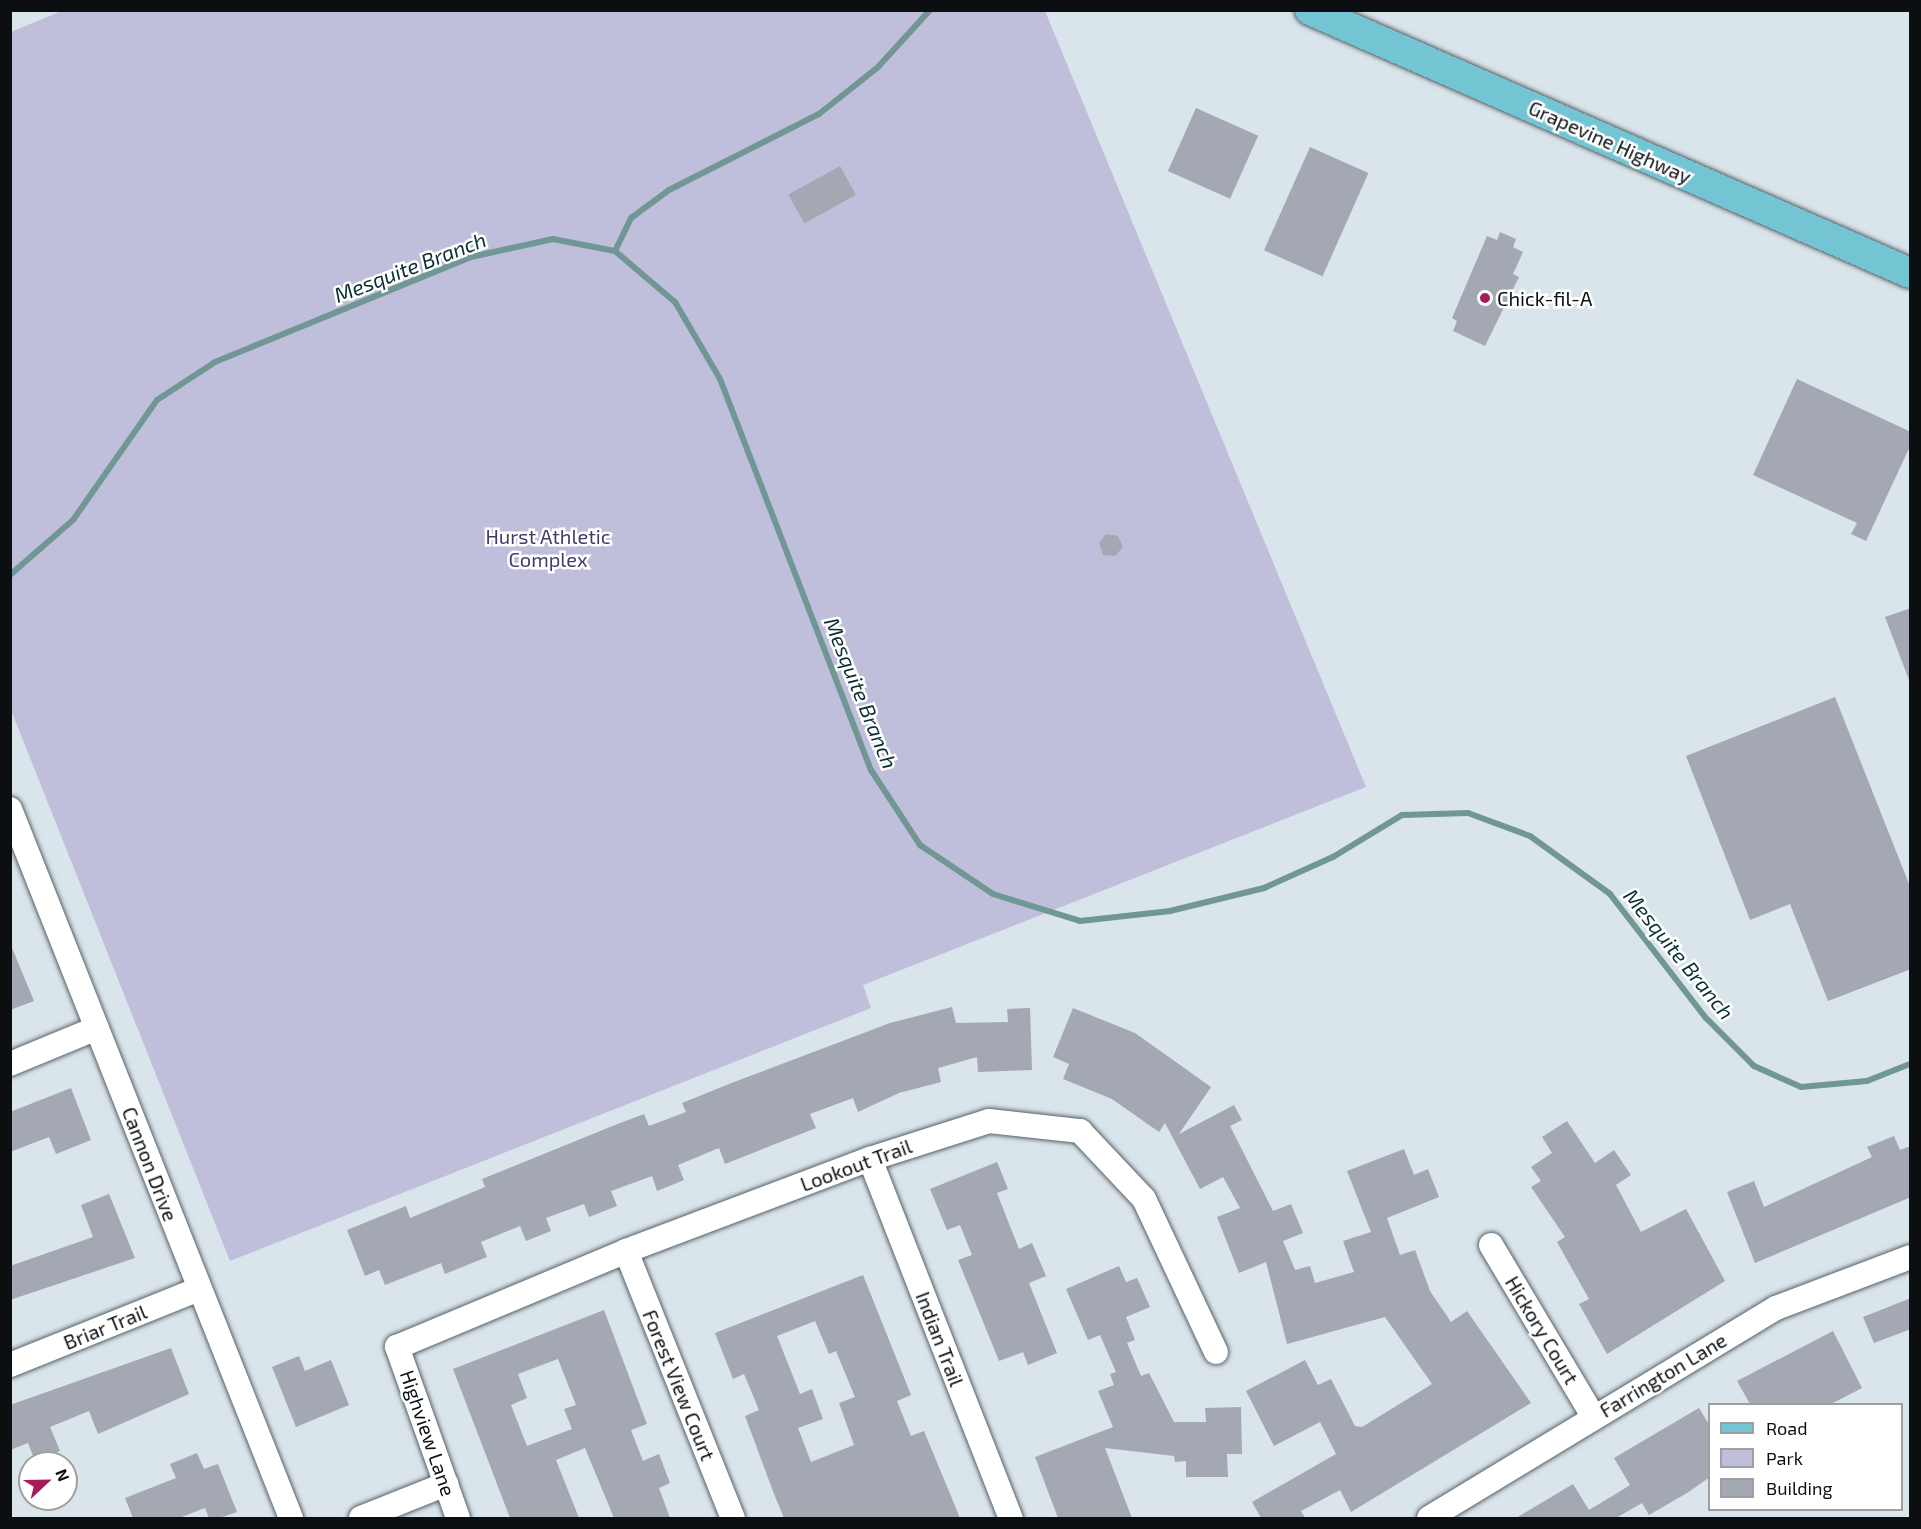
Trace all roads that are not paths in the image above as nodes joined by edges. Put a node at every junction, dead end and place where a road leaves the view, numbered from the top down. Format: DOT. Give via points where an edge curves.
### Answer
graph roads {
  1 [pos="1310,10"];
  2 [pos="1911,273"];
  3 [pos="10,809"];
  4 [pos="98,1028"];
  5 [pos="10,1064"];
  6 [pos="870,1159"];
  7 [pos="1491,1245"];
  8 [pos="626,1251"];
  9 [pos="1911,1257"];
  10 [pos="199,1289"];
  11 [pos="397,1347"];
  12 [pos="1216,1352"];
  13 [pos="10,1365"];
  14 [pos="1593,1416"];
  15 [pos="446,1484"];
  16 [pos="291,1518"];
  17 [pos="361,1518"];
  18 [pos="458,1518"];
  19 [pos="733,1518"];
  20 [pos="1011,1518"];
  21 [pos="1429,1518"];
  1 -- 2 [label="main road, Grapevine Highway"];
  3 -- 4 [label="street, Cannon Drive"];
  4 -- 5 [label="street"];
  4 -- 10 [label="street, Cannon Drive"];
  6 -- 8 [label="street, Lookout Trail"];
  6 -- 12 [label="street, Lookout Trail" via="989,1121 1080,1131 1144,1199"];
  6 -- 20 [label="street, Indian Trail"];
  7 -- 14 [label="street, Hickory Court"];
  8 -- 11 [label="street, Lookout Trail"];
  8 -- 19 [label="street, Forest View Court"];
  9 -- 14 [label="street, Farrington Lane" via="1776,1308"];
  10 -- 13 [label="street, Briar Trail"];
  10 -- 16 [label="street, Cannon Drive"];
  11 -- 15 [label="street, Highview Lane"];
  14 -- 21 [label="street, Farrington Lane"];
  15 -- 17 [label="street"];
  15 -- 18 [label="street, Highview Lane"];
}
